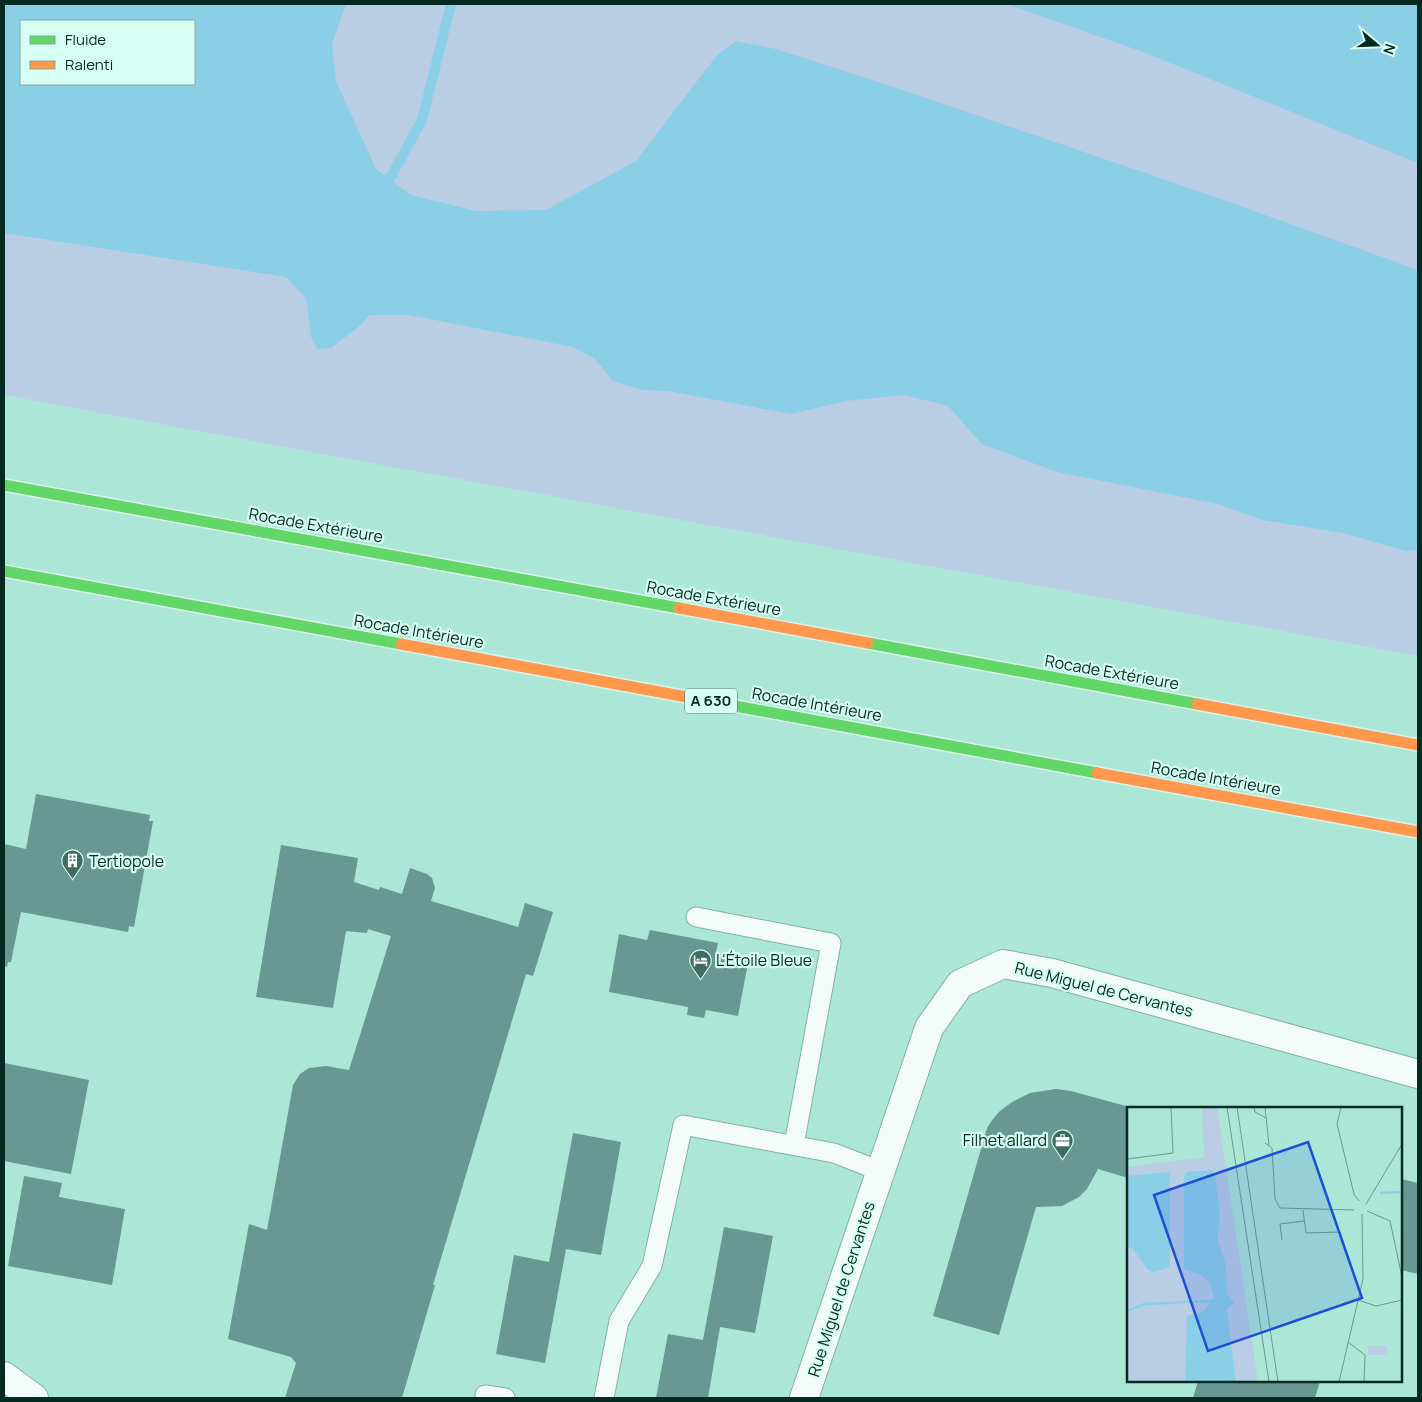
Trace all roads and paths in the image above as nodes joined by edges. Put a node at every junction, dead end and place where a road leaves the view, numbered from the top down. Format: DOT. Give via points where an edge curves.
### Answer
graph roads {
  1 [pos="4,485"];
  2 [pos="4,571"];
  3 [pos="1418,745"];
  4 [pos="1418,832"];
  5 [pos="696,917"];
  6 [pos="1418,1074"];
  7 [pos="794,1145"];
  8 [pos="880,1172"];
  9 [pos="4,1376"];
  10 [pos="485,1395"];
  11 [pos="34,1398"];
  12 [pos="505,1398"];
  13 [pos="604,1398"];
  14 [pos="804,1398"];
  1 -- 3 [label="highway, Rocade Extérieure"];
  2 -- 4 [label="highway, Rocade Intérieure / A 630"];
  5 -- 7 [label="lane" via="830,943"];
  6 -- 8 [label="street, Rue Miguel de Cervantes" via="1052,973 1003,964 960,984 929,1028"];
  7 -- 8 [label="lane" via="834,1153"];
  7 -- 13 [label="lane" via="683,1125 652,1266 619,1322"];
  8 -- 14 [label="street, Rue Miguel de Cervantes"];
  9 -- 11 [label="street"];
  10 -- 12 [label="lane"];
}
